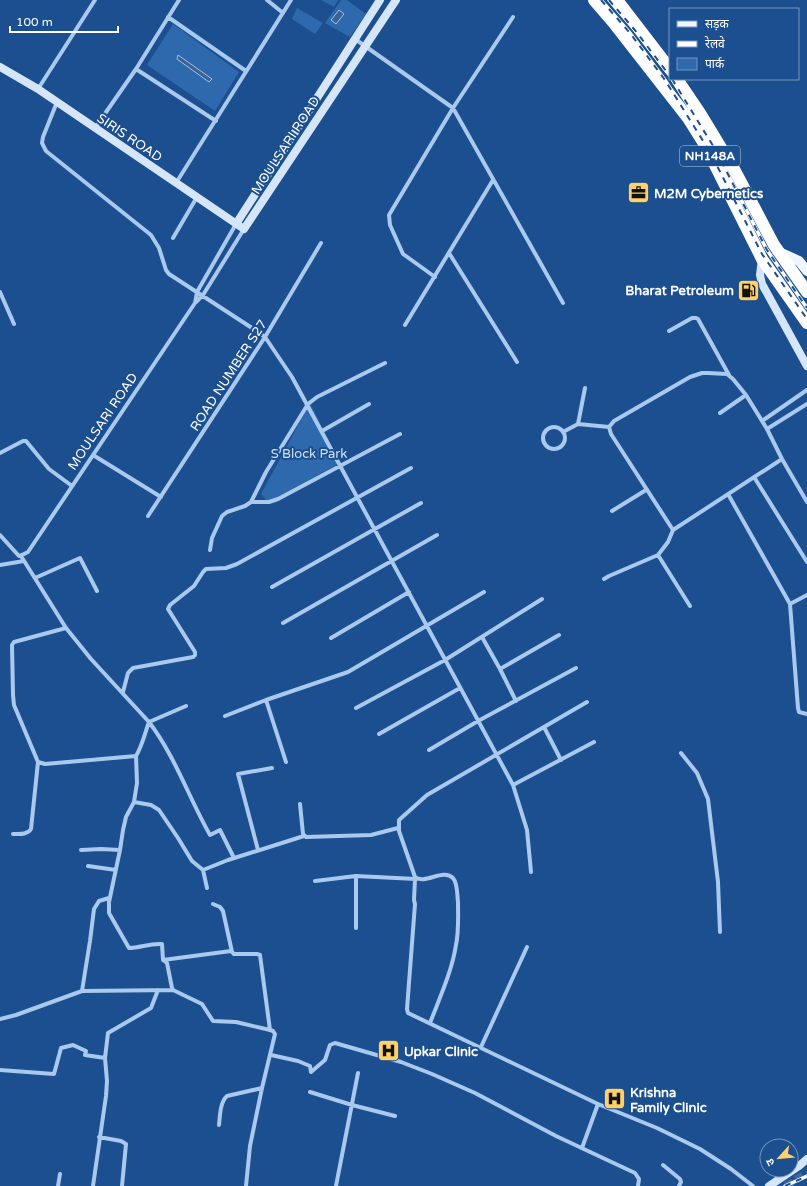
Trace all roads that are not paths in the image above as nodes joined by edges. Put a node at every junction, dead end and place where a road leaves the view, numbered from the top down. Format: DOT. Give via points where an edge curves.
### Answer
graph roads {
  1 [pos="96,0"];
  2 [pos="179,0"];
  3 [pos="267,0"];
  4 [pos="291,0"];
  5 [pos="380,0"];
  6 [pos="396,0"];
  7 [pos="594,0"];
  8 [pos="618,0"];
  9 [pos="626,10"];
  10 [pos="283,13"];
  11 [pos="168,17"];
  12 [pos="513,17"];
  13 [pos="613,22"];
  14 [pos="355,39"];
  15 [pos="365,46"];
  16 [pos="0,67"];
  17 [pos="669,68"];
  18 [pos="136,69"];
  19 [pos="246,71"];
  20 [pos="678,80"];
  21 [pos="38,90"];
  22 [pos="57,102"];
  23 [pos="453,108"];
  24 [pos="216,121"];
  25 [pos="95,128"];
  26 [pos="294,134"];
  27 [pos="303,140"];
  28 [pos="493,180"];
  29 [pos="176,183"];
  30 [pos="197,197"];
  31 [pos="236,224"];
  32 [pos="244,229"];
  33 [pos="173,238"];
  34 [pos="321,243"];
  35 [pos="777,251"];
  36 [pos="449,253"];
  37 [pos="762,259"];
  38 [pos="807,271"];
  39 [pos="434,277"];
  40 [pos="0,292"];
  41 [pos="197,292"];
  42 [pos="807,292"];
  43 [pos="203,295"];
  44 [pos="195,303"];
  45 [pos="563,303"];
  46 [pos="807,323"];
  47 [pos="14,324"];
  48 [pos="405,326"];
  49 [pos="669,331"];
  50 [pos="265,337"];
  51 [pos="517,362"];
  52 [pos="384,363"];
  53 [pos="807,366"];
  54 [pos="730,375"];
  55 [pos="585,388"];
  56 [pos="807,390"];
  57 [pos="746,395"];
  58 [pos="308,404"];
  59 [pos="369,404"];
  60 [pos="807,404"];
  61 [pos="720,412"];
  62 [pos="762,421"];
  63 [pos="578,424"];
  64 [pos="610,427"];
  65 [pos="767,429"];
  66 [pos="322,431"];
  67 [pos="563,432"];
  68 [pos="400,434"];
  69 [pos="0,453"];
  70 [pos="93,455"];
  71 [pos="782,459"];
  72 [pos="341,465"];
  73 [pos="411,468"];
  74 [pos="754,477"];
  75 [pos="72,486"];
  76 [pos="646,490"];
  77 [pos="728,494"];
  78 [pos="161,497"];
  79 [pos="358,498"];
  80 [pos="251,502"];
  81 [pos="807,502"];
  82 [pos="421,503"];
  83 [pos="612,511"];
  84 [pos="148,516"];
  85 [pos="375,530"];
  86 [pos="674,530"];
  87 [pos="0,535"];
  88 [pos="437,535"];
  89 [pos="210,550"];
  90 [pos="658,555"];
  91 [pos="21,556"];
  92 [pos="392,560"];
  93 [pos="24,561"];
  94 [pos="807,562"];
  95 [pos="0,565"];
  96 [pos="35,578"];
  97 [pos="604,579"];
  98 [pos="272,587"];
  99 [pos="97,591"];
  100 [pos="409,592"];
  101 [pos="484,592"];
  102 [pos="807,595"];
  103 [pos="542,599"];
  104 [pos="790,604"];
  105 [pos="690,606"];
  106 [pos="283,623"];
  107 [pos="427,626"];
  108 [pos="66,628"];
  109 [pos="559,635"];
  110 [pos="482,637"];
  111 [pos="331,638"];
  112 [pos="445,660"];
  113 [pos="576,668"];
  114 [pos="500,669"];
  115 [pos="460,688"];
  116 [pos="122,692"];
  117 [pos="266,700"];
  118 [pos="516,701"];
  119 [pos="587,702"];
  120 [pos="186,706"];
  121 [pos="356,708"];
  122 [pos="807,714"];
  123 [pos="225,716"];
  124 [pos="478,721"];
  125 [pos="149,722"];
  126 [pos="544,727"];
  127 [pos="379,734"];
  128 [pos="594,742"];
  129 [pos="429,750"];
  130 [pos="681,753"];
  131 [pos="496,754"];
  132 [pos="136,756"];
  133 [pos="561,760"];
  134 [pos="38,762"];
  135 [pos="286,762"];
  136 [pos="272,768"];
  137 [pos="512,785"];
  138 [pos="134,802"];
  139 [pos="300,804"];
  140 [pos="398,828"];
  141 [pos="13,834"];
  142 [pos="304,836"];
  143 [pos="81,850"];
  144 [pos="120,850"];
  145 [pos="258,850"];
  146 [pos="234,858"];
  147 [pos="88,866"];
  148 [pos="116,870"];
  149 [pos="203,870"];
  150 [pos="531,872"];
  151 [pos="356,876"];
  152 [pos="416,879"];
  153 [pos="315,881"];
  154 [pos="207,888"];
  155 [pos="109,898"];
  156 [pos="213,904"];
  157 [pos="356,928"];
  158 [pos="720,932"];
  159 [pos="527,947"];
  160 [pos="231,951"];
  161 [pos="163,960"];
  162 [pos="158,990"];
  163 [pos="173,990"];
  164 [pos="82,991"];
  165 [pos="0,1019"];
  166 [pos="430,1023"];
  167 [pos="270,1030"];
  168 [pos="481,1047"];
  169 [pos="271,1055"];
  170 [pos="104,1058"];
  171 [pos="0,1070"];
  172 [pos="358,1073"];
  173 [pos="262,1088"];
  174 [pos="310,1092"];
  175 [pos="598,1104"];
  176 [pos="352,1105"];
  177 [pos="395,1116"];
  178 [pos="219,1125"];
  179 [pos="99,1137"];
  180 [pos="582,1148"];
  181 [pos="807,1159"];
  182 [pos="663,1165"];
  183 [pos="60,1174"];
  184 [pos="58,1186"];
  185 [pos="93,1186"];
  186 [pos="122,1186"];
  187 [pos="246,1186"];
  188 [pos="336,1186"];
  189 [pos="638,1186"];
  190 [pos="679,1186"];
  191 [pos="753,1186"];
  192 [pos="768,1186"];
  1 -- 21 [label="street"];
  2 -- 11 [label="street"];
  3 -- 10 [label="street"];
  4 -- 10 [label="street"];
  5 -- 14 [label="street, MOULSARI ROAD"];
  6 -- 15 [label="street, MOULSARI ROAD"];
  7 -- 13 [label="highway, NH148A"];
  8 -- 9 [label="highway"];
  9 -- 13 [label="highway"];
  9 -- 17 [label="highway"];
  10 -- 19 [label="street"];
  11 -- 18 [label="street"];
  11 -- 19 [label="street"];
  12 -- 23 [label="street"];
  13 -- 37 [label="highway, NH148A" via="688,118 705,145"];
  14 -- 15 [label="street"];
  14 -- 26 [label="street, MOULSARI ROAD"];
  15 -- 23 [label="street"];
  15 -- 27 [label="street, MOULSARI ROAD"];
  16 -- 21 [label="street, SIRIS ROAD"];
  18 -- 24 [label="street"];
  18 -- 25 [label="street"];
  19 -- 24 [label="street"];
  20 -- 35 [label="highway, NH148A" via="730,162"];
  21 -- 22 [label="street, SIRIS ROAD"];
  22 -- 25 [label="street, SIRIS ROAD"];
  22 -- 41 [label="street" via="43,137 42,143 46,150 151,235 159,248 167,272"];
  23 -- 28 [label="street"];
  23 -- 39 [label="street" via="388,218 403,254"];
  24 -- 29 [label="street"];
  25 -- 29 [label="street, SIRIS ROAD"];
  26 -- 27 [label="street"];
  26 -- 31 [label="street, MOULSARI ROAD"];
  27 -- 32 [label="street, MOULSARI ROAD"];
  28 -- 36 [label="street"];
  28 -- 45 [label="street"];
  29 -- 30 [label="street, SIRIS ROAD"];
  30 -- 31 [label="street, SIRIS ROAD"];
  30 -- 33 [label="street"];
  31 -- 32 [label="street, SIRIS ROAD"];
  31 -- 41 [label="street, MOULSARI ROAD"];
  32 -- 43 [label="street, MOULSARI ROAD"];
  34 -- 50 [label="street, ROAD NUMBER S27"];
  35 -- 38 [label="main road" via="799,262"];
  35 -- 42 [label="highway, NH148A"];
  36 -- 39 [label="street"];
  36 -- 51 [label="street"];
  37 -- 46 [label="highway, NH148A"];
  37 -- 53 [label="street" via="762,284"];
  39 -- 48 [label="street"];
  40 -- 47 [label="street"];
  41 -- 43 [label="street"];
  41 -- 44 [label="street, MOULSARI ROAD"];
  43 -- 44 [label="street, MOULSARI ROAD"];
  43 -- 50 [label="street"];
  44 -- 70 [label="street, MOULSARI ROAD"];
  49 -- 54 [label="street" via="692,318 698,319"];
  50 -- 58 [label="street"];
  50 -- 78 [label="street, ROAD NUMBER S27"];
  52 -- 58 [label="street"];
  54 -- 57 [label="street"];
  54 -- 64 [label="street" via="702,373 690,377 614,421"];
  55 -- 63 [label="street"];
  56 -- 62 [label="street"];
  57 -- 61 [label="street"];
  57 -- 62 [label="street"];
  58 -- 66 [label="street"];
  58 -- 80 [label="street" via="269,467"];
  59 -- 66 [label="street"];
  60 -- 65 [label="street"];
  62 -- 65 [label="street"];
  63 -- 64 [label="street"];
  63 -- 67 [label="street"];
  64 -- 76 [label="street" via="611,434"];
  65 -- 71 [label="street"];
  66 -- 72 [label="street"];
  67 -- 67 [label="street" via="565,438 560,447 554,449 545,444 543,437 546,430 557,427"];
  68 -- 72 [label="street"];
  69 -- 75 [label="street" via="26,441 49,469"];
  70 -- 75 [label="street, MOULSARI ROAD"];
  70 -- 78 [label="street"];
  71 -- 74 [label="street"];
  71 -- 81 [label="street"];
  72 -- 79 [label="street"];
  72 -- 80 [label="street" via="272,501"];
  73 -- 79 [label="street"];
  74 -- 77 [label="street"];
  74 -- 94 [label="street"];
  75 -- 91 [label="street, MOULSARI ROAD" via="28,552"];
  76 -- 83 [label="street"];
  76 -- 86 [label="street"];
  77 -- 86 [label="street"];
  77 -- 104 [label="street"];
  78 -- 84 [label="street, ROAD NUMBER S27"];
  79 -- 85 [label="street"];
  79 -- 116 [label="street" via="237,564 226,568 209,568 203,572 194,586 168,609 195,652 194,656 133,668 128,673"];
  80 -- 89 [label="street" via="222,516 212,538"];
  82 -- 85 [label="street"];
  85 -- 92 [label="street"];
  85 -- 98 [label="street"];
  86 -- 90 [label="street"];
  87 -- 91 [label="street" via="17,555"];
  88 -- 92 [label="street"];
  90 -- 97 [label="street"];
  90 -- 105 [label="street"];
  91 -- 93 [label="street"];
  92 -- 100 [label="street"];
  92 -- 106 [label="street"];
  93 -- 95 [label="street"];
  93 -- 96 [label="street"];
  96 -- 99 [label="street" via="81,558"];
  96 -- 108 [label="street"];
  100 -- 107 [label="street"];
  100 -- 111 [label="street"];
  101 -- 107 [label="street"];
  102 -- 104 [label="street"];
  103 -- 110 [label="street"];
  104 -- 122 [label="street" via="798,708 799,712"];
  107 -- 112 [label="street"];
  107 -- 117 [label="street" via="348,672"];
  108 -- 116 [label="street"];
  108 -- 134 [label="street" via="14,642 12,645 14,705"];
  109 -- 114 [label="street"];
  110 -- 112 [label="street"];
  110 -- 114 [label="street"];
  112 -- 115 [label="street"];
  112 -- 121 [label="street"];
  113 -- 118 [label="street"];
  114 -- 118 [label="street"];
  115 -- 124 [label="street"];
  115 -- 127 [label="street"];
  116 -- 125 [label="street"];
  117 -- 123 [label="street"];
  117 -- 135 [label="street"];
  118 -- 124 [label="street"];
  119 -- 126 [label="street"];
  120 -- 125 [label="street"];
  124 -- 129 [label="street"];
  124 -- 131 [label="street"];
  125 -- 132 [label="street"];
  125 -- 146 [label="street" via="164,744 210,834 220,830"];
  126 -- 131 [label="street"];
  126 -- 133 [label="street"];
  128 -- 133 [label="street"];
  130 -- 158 [label="street" via="697,773 708,799 718,882"];
  131 -- 137 [label="street"];
  131 -- 140 [label="street" via="426,795 401,817"];
  132 -- 134 [label="street" via="45,764"];
  132 -- 138 [label="street" via="137,783"];
  133 -- 137 [label="street"];
  134 -- 141 [label="street" via="31,828 24,834"];
  136 -- 145 [label="street" via="238,774"];
  137 -- 150 [label="street" via="527,830"];
  138 -- 144 [label="street" via="124,824"];
  138 -- 149 [label="street" via="159,810 192,861"];
  139 -- 142 [label="street"];
  140 -- 142 [label="street" via="365,835"];
  140 -- 152 [label="street"];
  142 -- 145 [label="street"];
  143 -- 144 [label="street"];
  144 -- 148 [label="street"];
  145 -- 146 [label="street"];
  146 -- 149 [label="street"];
  147 -- 148 [label="street"];
  148 -- 155 [label="street"];
  149 -- 154 [label="street"];
  151 -- 152 [label="street"];
  151 -- 153 [label="street"];
  151 -- 157 [label="street"];
  152 -- 166 [label="street" via="407,1009 410,1014"];
  152 -- 166 [label="street" via="450,876 457,891 457,943"];
  155 -- 161 [label="street" via="109,913 129,948 162,944"];
  155 -- 164 [label="street" via="95,905"];
  156 -- 160 [label="street" via="222,909"];
  159 -- 168 [label="street"];
  160 -- 161 [label="street"];
  160 -- 167 [label="street" via="234,954 260,955"];
  161 -- 163 [label="street" via="167,963"];
  162 -- 163 [label="street"];
  162 -- 164 [label="street"];
  162 -- 170 [label="street" via="151,1008 108,1033"];
  163 -- 167 [label="street" via="202,1004 213,1021 236,1022"];
  164 -- 165 [label="street"];
  166 -- 168 [label="street"];
  167 -- 169 [label="street" via="275,1033"];
  168 -- 175 [label="street"];
  169 -- 173 [label="street"];
  169 -- 180 [label="street" via="304,1063 310,1066 311,1072 325,1060 332,1044 337,1043 374,1053 468,1090"];
  170 -- 171 [label="street" via="85,1055 86,1051 73,1045 61,1048 54,1074"];
  170 -- 179 [label="street" via="107,1089"];
  172 -- 176 [label="street"];
  173 -- 178 [label="street" via="225,1098 222,1102"];
  173 -- 187 [label="street" via="250,1146"];
  174 -- 176 [label="street"];
  175 -- 180 [label="street"];
  175 -- 191 [label="street" via="700,1149"];
  176 -- 177 [label="street"];
  176 -- 188 [label="street"];
  179 -- 185 [label="street"];
  179 -- 186 [label="street" via="126,1144"];
  180 -- 189 [label="street" via="635,1173 639,1179"];
  181 -- 192 [label="street"];
  182 -- 190 [label="street" via="680,1179"];
  183 -- 184 [label="street"];
}
